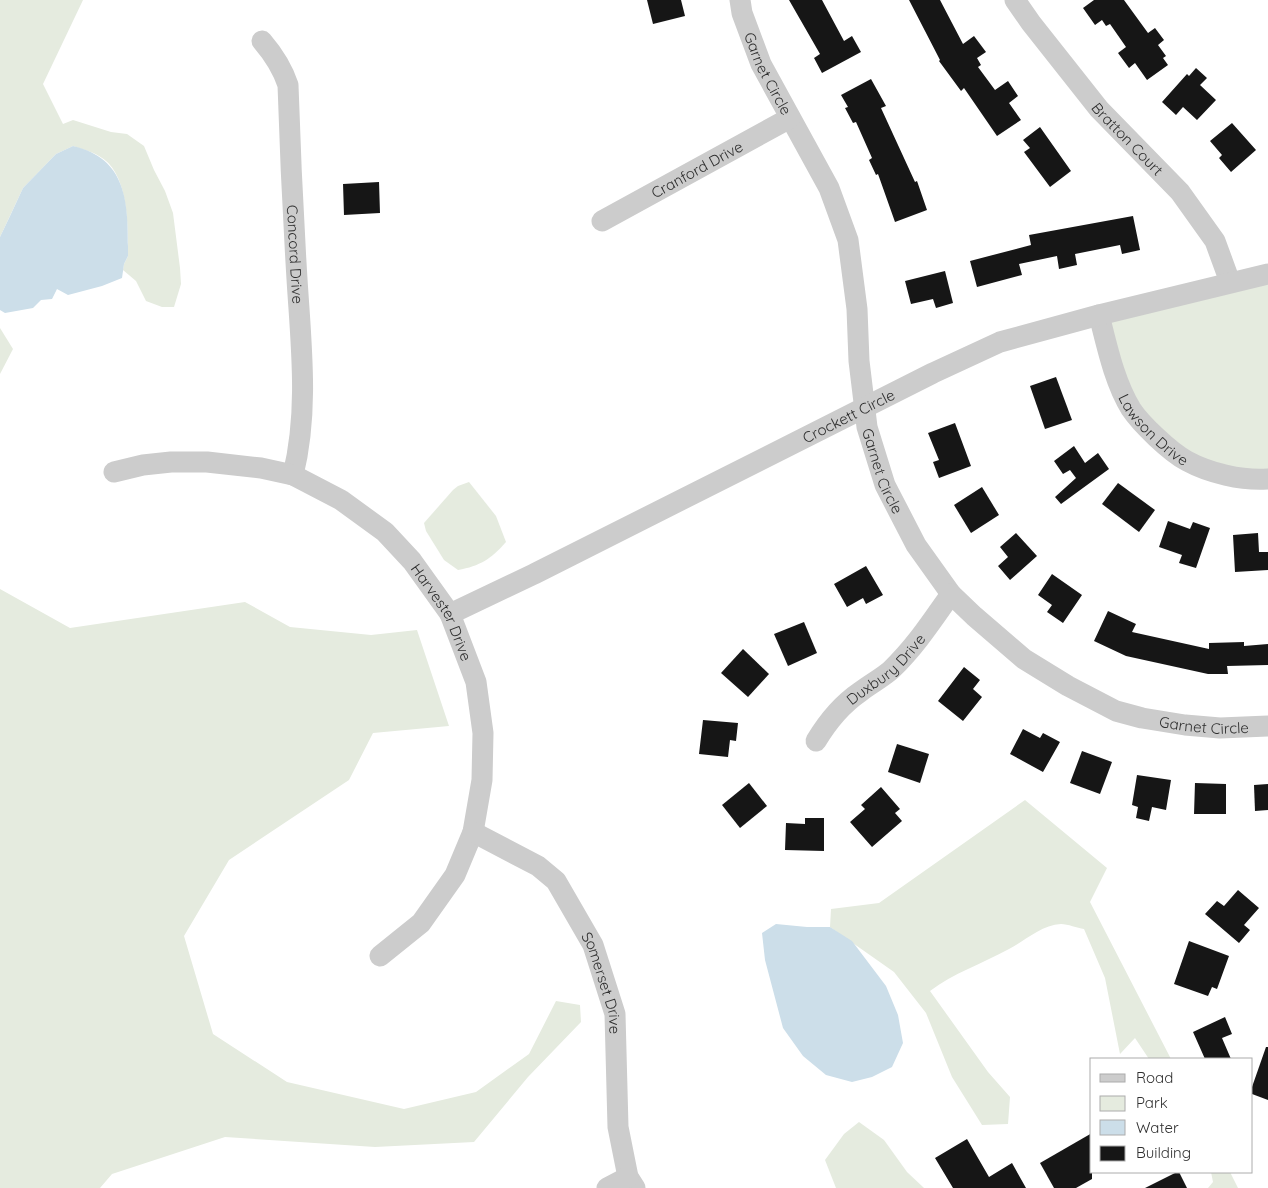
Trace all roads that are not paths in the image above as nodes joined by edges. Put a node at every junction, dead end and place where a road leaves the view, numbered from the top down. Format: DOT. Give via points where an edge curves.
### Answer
graph roads {
  1 [pos="740,0"];
  2 [pos="1015,0"];
  3 [pos="262,41"];
  4 [pos="790,118"];
  5 [pos="602,221"];
  6 [pos="1268,274"];
  7 [pos="1230,282"];
  8 [pos="1099,315"];
  9 [pos="864,408"];
  10 [pos="114,472"];
  11 [pos="293,475"];
  12 [pos="1268,479"];
  13 [pos="951,594"];
  14 [pos="450,614"];
  15 [pos="1268,726"];
  16 [pos="816,741"];
  17 [pos="473,832"];
  18 [pos="380,956"];
  19 [pos="631,1183"];
  20 [pos="607,1188"];
  1 -- 4 [label="street, Garnet Circle" via="761,64"];
  2 -- 7 [label="street, Bratton Court" via="1099,109 1180,192 1215,241"];
  3 -- 11 [label="street, Concord Drive" via="276,57 288,85 303,381 301,436"];
  4 -- 5 [label="street, Cranford Drive"];
  4 -- 9 [label="street, Garnet Circle" via="829,188 848,240"];
  6 -- 7 [label="street, Crockett Circle"];
  7 -- 8 [label="street, Crockett Circle"];
  8 -- 9 [label="street, Crockett Circle" via="1000,342"];
  8 -- 12 [label="street, Lawson Drive" via="1109,357 1131,410 1156,437 1187,462 1220,473"];
  9 -- 13 [label="street, Garnet Circle" via="887,489 916,545"];
  9 -- 14 [label="street, Crockett Circle"];
  10 -- 11 [label="street, Harvester Drive" via="170,462 207,462"];
  11 -- 14 [label="street, Harvester Drive" via="340,500 385,532 412,561"];
  13 -- 15 [label="street, Garnet Circle" via="1024,659 1116,710 1186,725 1220,728"];
  13 -- 16 [label="street, Duxbury Drive" via="912,650 889,672 842,707 827,722"];
  14 -- 17 [label="street, Harvester Drive" via="476,682 483,733 482,780"];
  17 -- 18 [label="street, Harvester Drive" via="455,875 421,923"];
  17 -- 19 [label="street, Somerset Drive" via="538,866 556,881 594,945 615,1014 618,1126"];
  19 -- 20 [label="street"];
}
